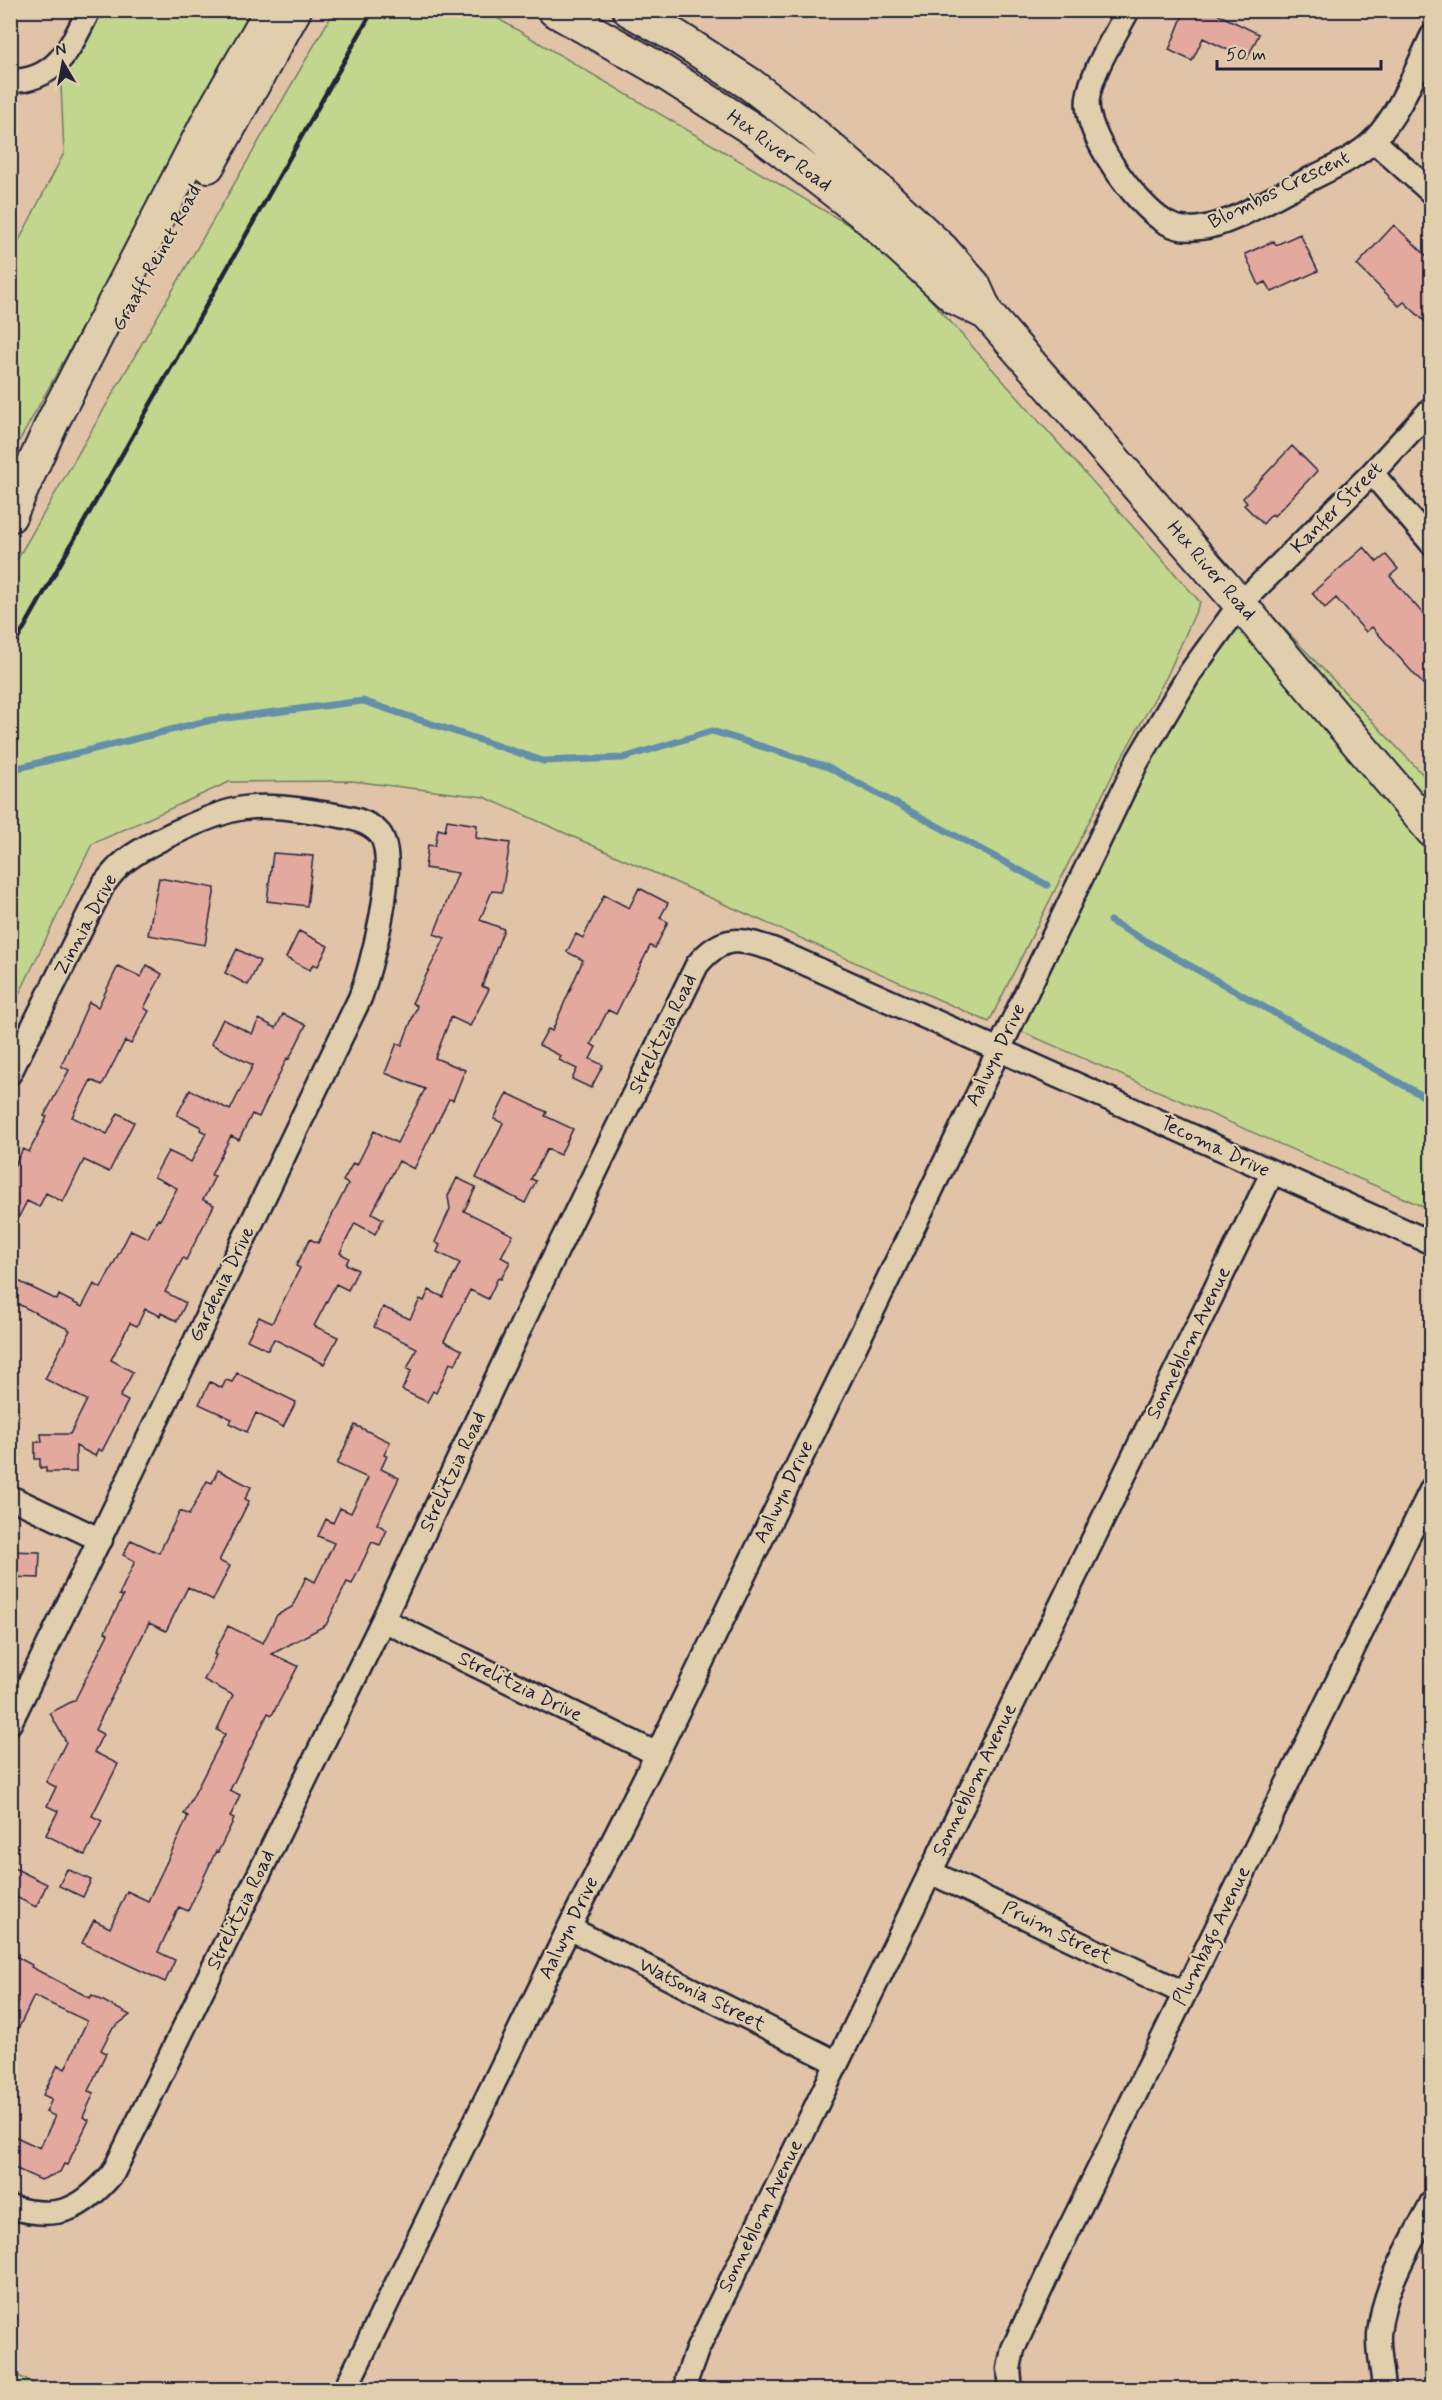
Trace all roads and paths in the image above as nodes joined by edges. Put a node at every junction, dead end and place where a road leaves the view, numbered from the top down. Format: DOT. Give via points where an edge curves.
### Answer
graph roads {
  1 [pos="89,10"];
  2 [pos="271,10"];
  3 [pos="295,10"];
  4 [pos="554,10"];
  5 [pos="629,10"];
  6 [pos="1128,10"];
  7 [pos="1431,36"];
  8 [pos="10,81"];
  9 [pos="1374,141"];
  10 [pos="1431,194"];
  11 [pos="987,314"];
  12 [pos="1431,408"];
  13 [pos="1372,473"];
  14 [pos="14,510"];
  15 [pos="1431,544"];
  16 [pos="1240,604"];
  17 [pos="1431,831"];
  18 [pos="379,833"];
  19 [pos="1000,1048"];
  20 [pos="10,1073"];
  21 [pos="1272,1173"];
  22 [pos="1431,1243"];
  23 [pos="1431,1488"];
  24 [pos="10,1497"];
  25 [pos="101,1540"];
  26 [pos="383,1620"];
  27 [pos="10,1723"];
  28 [pos="657,1754"];
  29 [pos="930,1872"];
  30 [pos="568,1928"];
  31 [pos="1184,1994"];
  32 [pos="836,2062"];
  33 [pos="1431,2202"];
  34 [pos="10,2207"];
  35 [pos="345,2390"];
  36 [pos="686,2390"];
  37 [pos="1011,2390"];
  38 [pos="1384,2390"];
  1 -- 8 [label="street" via="60,62 25,81"];
  2 -- 14 [label="street, Graaff Reinet Road" via="210,117 53,421"];
  3 -- 14 [label="street, Graaff Reinet Road" via="44,465"];
  4 -- 11 [label="street, Hex River Road" via="652,65 760,134 864,214 955,298"];
  5 -- 11 [label="street, Hex River Road" via="750,84 831,148 943,250 974,285"];
  6 -- 9 [label="street, Blombos Crescent" via="1092,80 1088,111 1102,149 1148,209 1165,222 1184,229 1214,225 1320,174"];
  7 -- 9 [label="street, Blombos Crescent" via="1402,98"];
  9 -- 10 [label="street"];
  11 -- 16 [label="street, Hex River Road"];
  12 -- 13 [label="street, Kanfer Street"];
  13 -- 15 [label="street"];
  13 -- 16 [label="street, Kanfer Street"];
  16 -- 17 [label="street, Hex River Road"];
  16 -- 19 [label="street, Aalwyn Drive" via="1190,673 1137,762"];
  18 -- 20 [label="street, Zinnia Drive" via="351,818 311,811 245,808 222,813 138,852 114,870 103,885"];
  18 -- 25 [label="street, Gardenia Drive" via="386,852 384,890 376,946 360,998"];
  19 -- 21 [label="street, Tecoma Drive"];
  19 -- 26 [label="street, Strelitzia Road" via="753,942 728,942 707,953 697,965 545,1275"];
  19 -- 28 [label="street, Aalwyn Drive"];
  21 -- 22 [label="street, Tecoma Drive"];
  21 -- 29 [label="street, Sonneblom Avenue"];
  23 -- 31 [label="street, Plumbago Avenue"];
  24 -- 25 [label="street"];
  25 -- 27 [label="street, Gardenia Drive"];
  26 -- 28 [label="street, Strelitzia Drive"];
  26 -- 34 [label="street, Strelitzia Road" via="113,2173 96,2193 73,2208 33,2214"];
  28 -- 30 [label="street, Aalwyn Drive"];
  29 -- 31 [label="street, Pruim Street"];
  29 -- 32 [label="street, Sonneblom Avenue"];
  30 -- 32 [label="street, Watsonia Street"];
  30 -- 35 [label="street, Aalwyn Drive"];
  31 -- 37 [label="street, Plumbago Avenue" via="1013,2349 1009,2369"];
  32 -- 36 [label="street, Sonneblom Avenue" via="697,2350"];
  33 -- 38 [label="street" via="1384,2307 1379,2336"];
}
